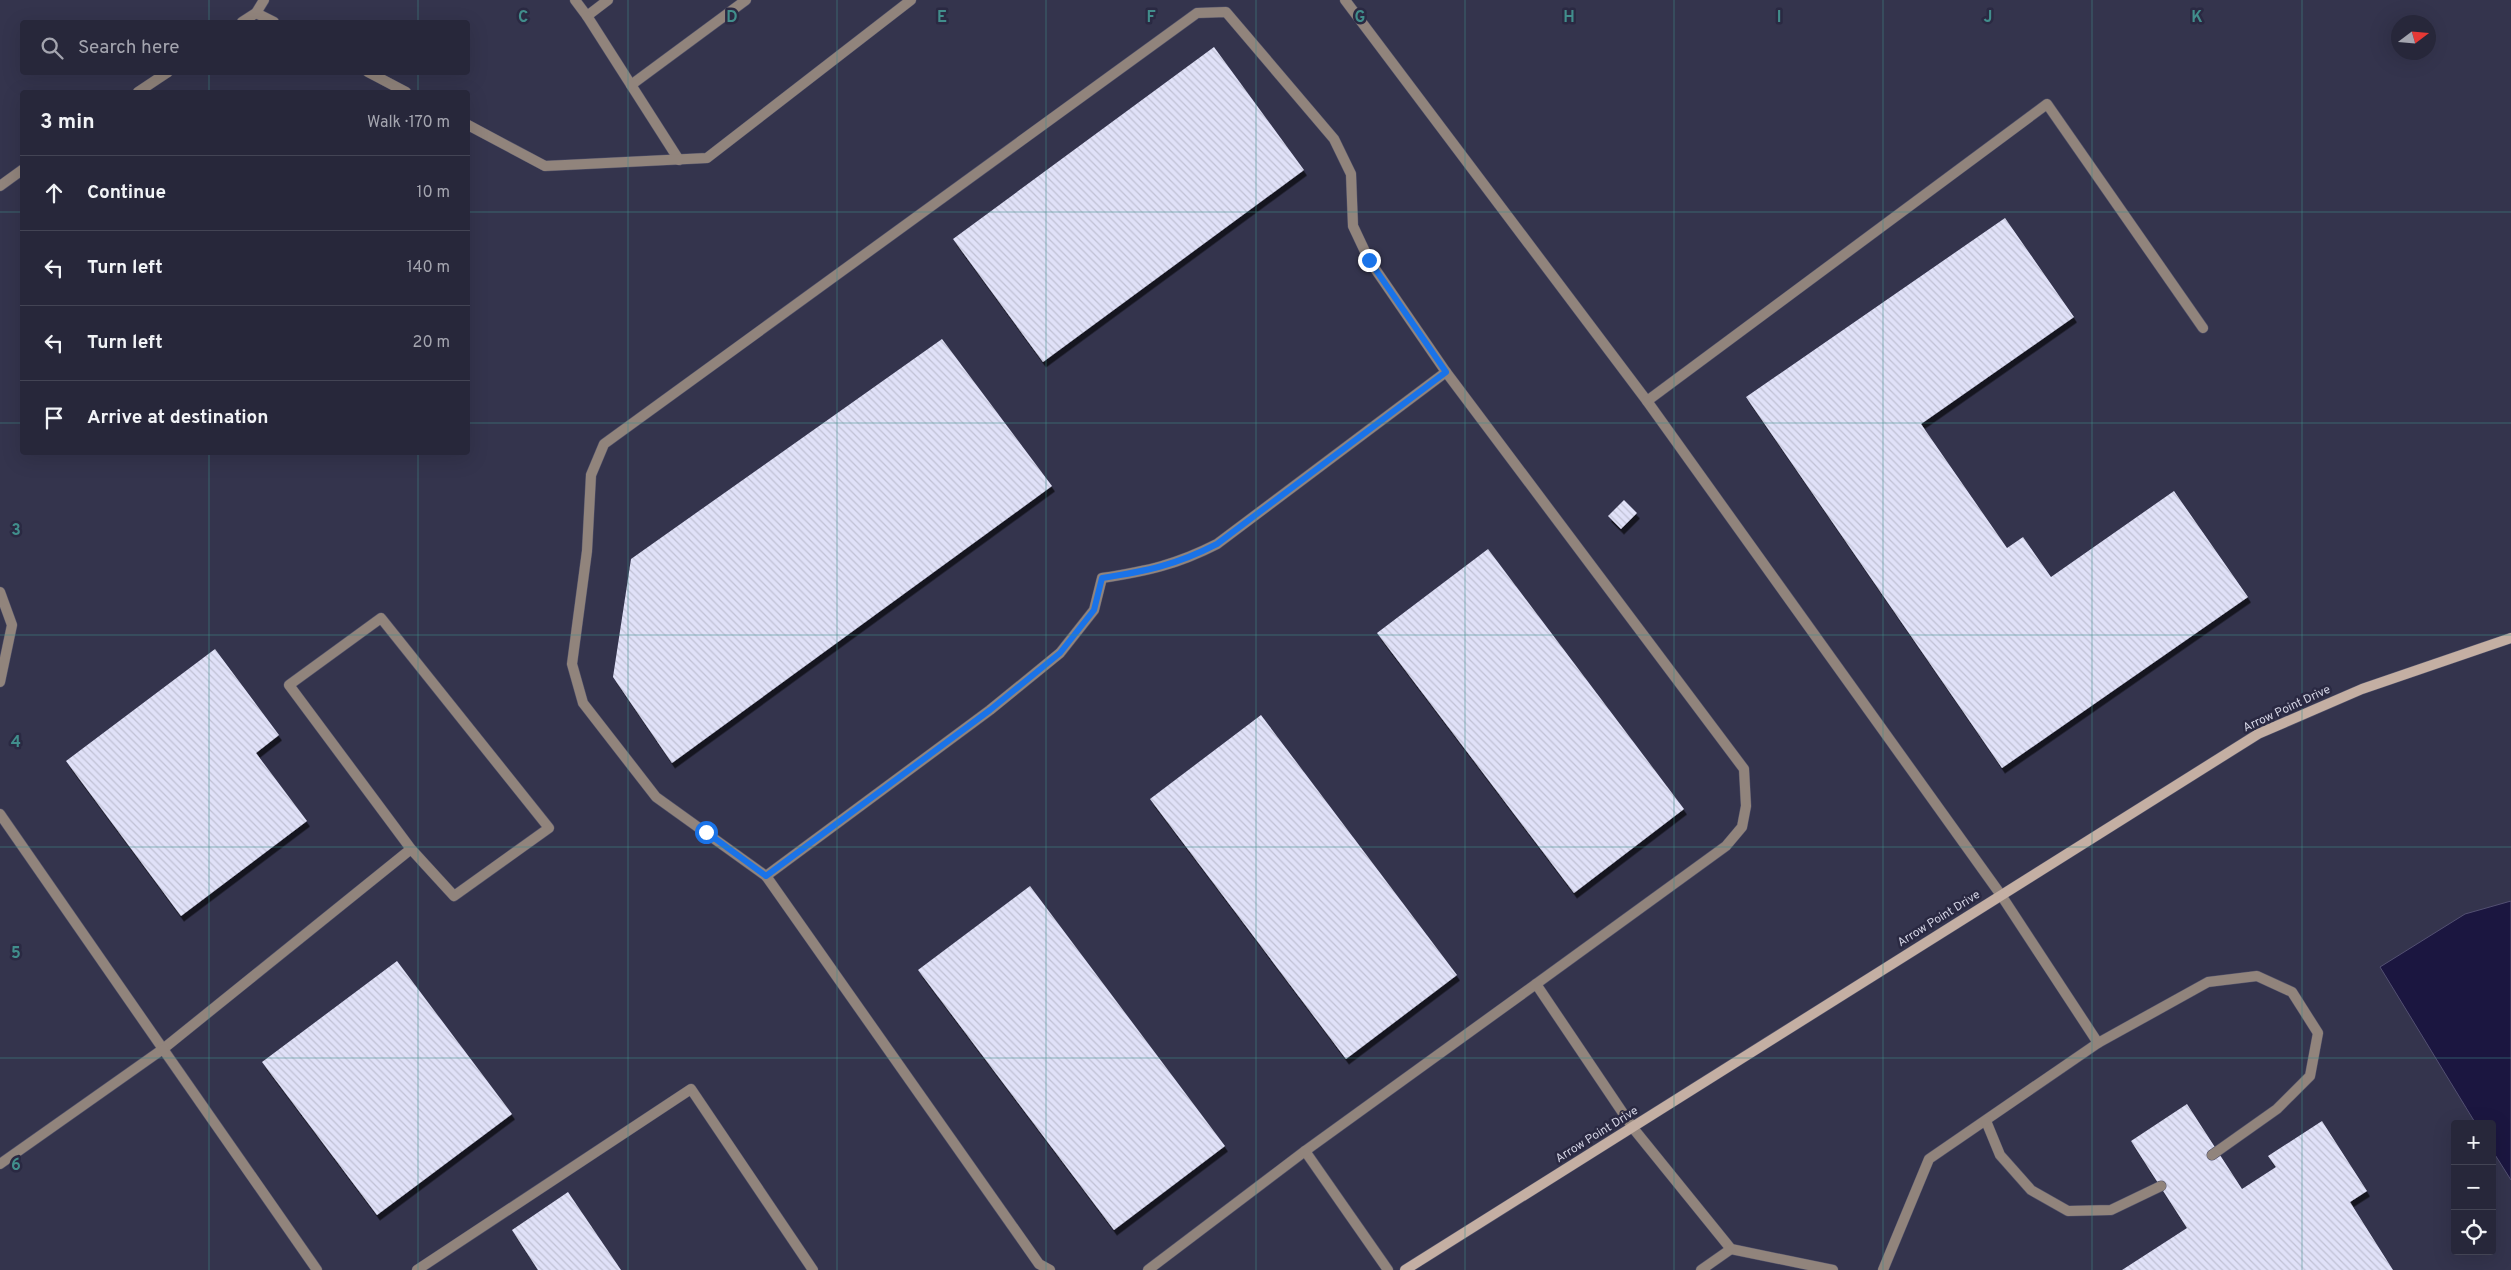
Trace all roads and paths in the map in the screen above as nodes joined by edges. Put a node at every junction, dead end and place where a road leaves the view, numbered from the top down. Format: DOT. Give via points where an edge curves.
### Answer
graph roads {
  1 [pos="264,0"];
  2 [pos="575,0"];
  3 [pos="608,0"];
  4 [pos="746,0"];
  5 [pos="911,0"];
  6 [pos="1345,0"];
  7 [pos="256,13"];
  8 [pos="587,16"];
  9 [pos="245,20"];
  10 [pos="270,20"];
  11 [pos="164,75"];
  12 [pos="374,75"];
  13 [pos="631,85"];
  14 [pos="141,90"];
  15 [pos="402,90"];
  16 [pos="470,126"];
  17 [pos="678,160"];
  18 [pos="20,171"];
  19 [pos="0,186"];
  20 [pos="2203,328"];
  21 [pos="1446,372"];
  22 [pos="1648,401"];
  23 [pos="0,592"];
  24 [pos="2511,638"];
  25 [pos="0,682"];
  26 [pos="0,814"];
  27 [pos="411,849"];
  28 [pos="766,876"];
  29 [pos="2001,894"];
  30 [pos="1536,984"];
  31 [pos="2098,1043"];
  32 [pos="163,1049"];
  33 [pos="1986,1121"];
  34 [pos="1633,1128"];
  35 [pos="1305,1151"];
  36 [pos="2212,1155"];
  37 [pos="0,1164"];
  38 [pos="2161,1186"];
  39 [pos="1731,1249"];
  40 [pos="1818,1269"];
  41 [pos="317,1270"];
  42 [pos="417,1270"];
  43 [pos="813,1270"];
  44 [pos="1050,1270"];
  45 [pos="1148,1270"];
  46 [pos="1388,1270"];
  47 [pos="1405,1270"];
  48 [pos="1701,1270"];
  49 [pos="1833,1270"];
  50 [pos="1883,1270"];
  1 -- 7 [label="lane"];
  2 -- 8 [label="lane"];
  3 -- 8 [label="lane"];
  4 -- 13 [label="lane"];
  5 -- 17 [label="lane" via="707,158"];
  6 -- 22 [label="lane"];
  7 -- 9 [label="lane"];
  7 -- 10 [label="lane"];
  8 -- 13 [label="lane"];
  11 -- 14 [label="lane"];
  12 -- 15 [label="lane"];
  13 -- 17 [label="lane"];
  16 -- 17 [label="lane" via="545,166"];
  18 -- 19 [label="lane"];
  20 -- 22 [label="lane" via="2047,104"];
  21 -- 28 [label="lane" via="1217,544 1185,560 1149,571 1102,578 1094,610 1060,653 990,710"];
  21 -- 28 [label="lane" via="1369,260 1353,226 1351,174 1334,139 1226,12 1197,13 604,444 591,475 587,551 572,664 583,703 656,797"];
  21 -- 30 [label="lane" via="1744,769 1746,806 1742,826 1726,846"];
  22 -- 29 [label="lane"];
  23 -- 25 [label="lane" via="12,626"];
  24 -- 29 [label="street, Arrow Point Drive" via="2362,689 2258,734"];
  26 -- 32 [label="lane"];
  27 -- 27 [label="lane" via="289,685 381,618 549,828 454,896"];
  27 -- 32 [label="lane"];
  28 -- 44 [label="lane" via="1039,1264"];
  29 -- 31 [label="lane"];
  29 -- 34 [label="street, Arrow Point Drive"];
  30 -- 34 [label="lane"];
  30 -- 35 [label="lane"];
  31 -- 33 [label="lane"];
  31 -- 36 [label="lane" via="2208,982 2257,976 2292,992 2318,1033 2310,1076 2277,1109"];
  32 -- 37 [label="lane"];
  32 -- 41 [label="lane"];
  33 -- 38 [label="lane" via="2000,1155 2031,1190 2068,1211 2111,1210"];
  33 -- 50 [label="lane" via="1929,1159"];
  34 -- 39 [label="lane"];
  34 -- 47 [label="street, Arrow Point Drive"];
  35 -- 45 [label="lane"];
  35 -- 46 [label="lane"];
  39 -- 40 [label="lane"];
  39 -- 48 [label="lane"];
  40 -- 49 [label="lane"];
  42 -- 43 [label="lane" via="691,1089"];
}
